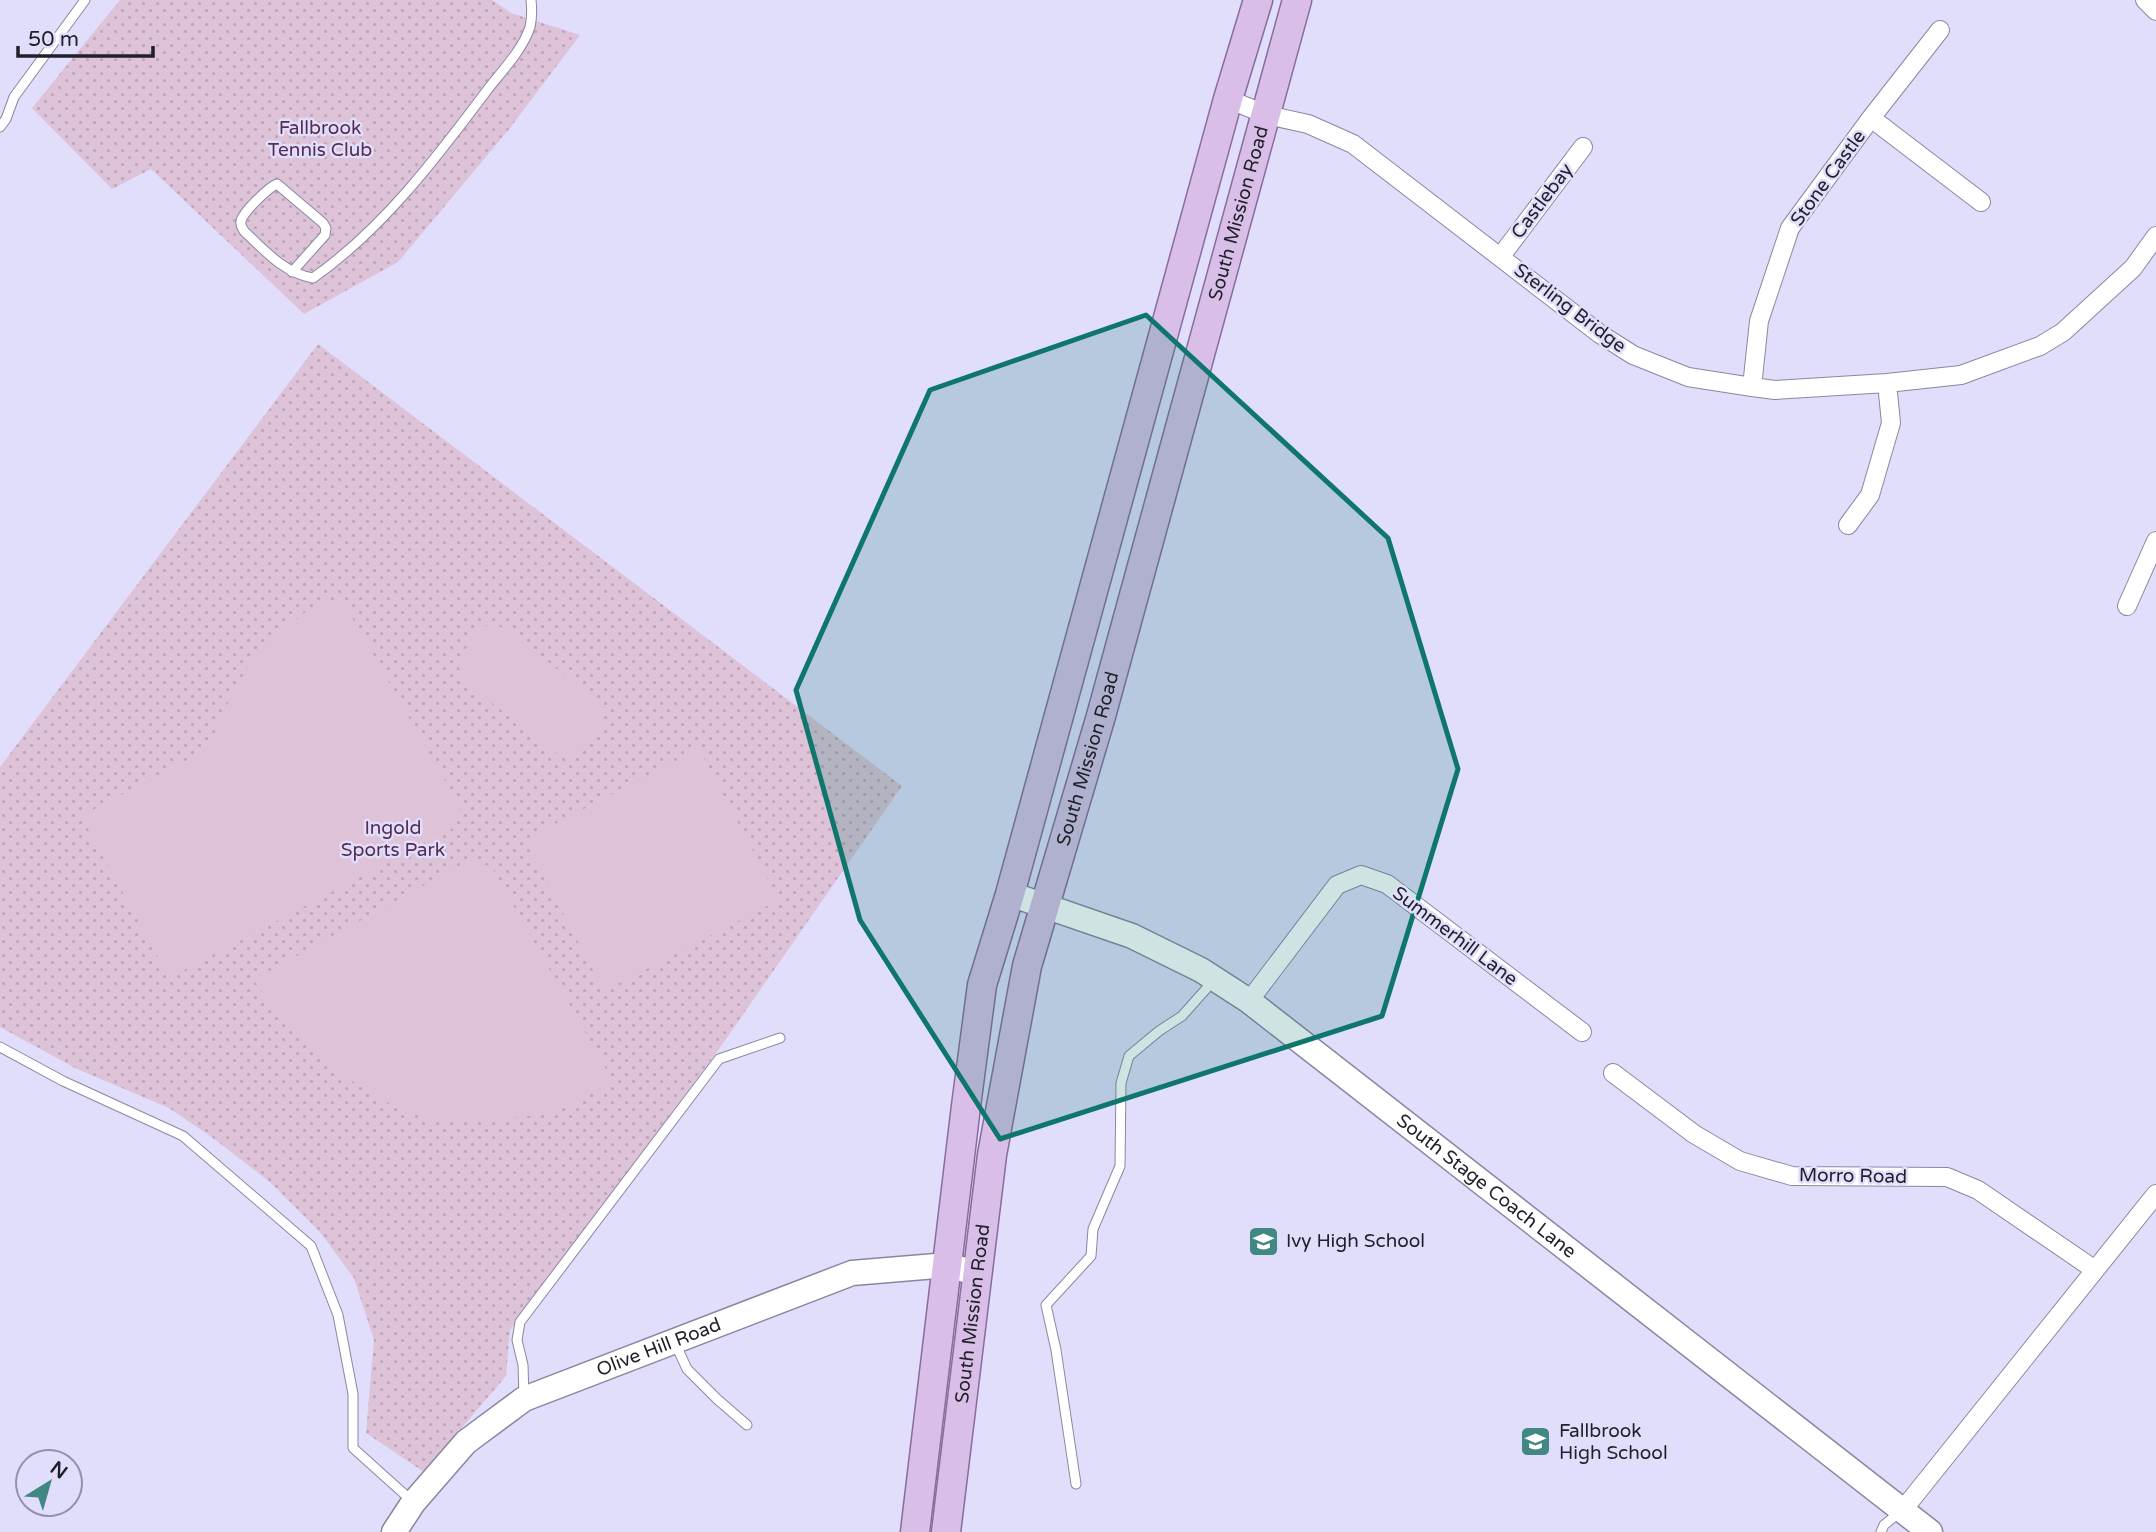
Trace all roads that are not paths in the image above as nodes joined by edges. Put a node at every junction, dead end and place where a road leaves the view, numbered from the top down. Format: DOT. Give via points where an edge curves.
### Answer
graph roads {
  1 [pos="85,0"];
  2 [pos="531,0"];
  3 [pos="1258,0"];
  4 [pos="1297,0"];
  5 [pos="2145,0"];
  6 [pos="2156,11"];
  7 [pos="1940,30"];
  8 [pos="1228,99"];
  9 [pos="1267,115"];
  10 [pos="1871,118"];
  11 [pos="0,127"];
  12 [pos="1583,147"];
  13 [pos="1981,202"];
  14 [pos="2156,236"];
  15 [pos="1501,256"];
  16 [pos="292,272"];
  17 [pos="1887,383"];
  18 [pos="1752,387"];
  19 [pos="1848,525"];
  20 [pos="2156,541"];
  21 [pos="2127,607"];
  22 [pos="1010,894"];
  23 [pos="1045,906"];
  24 [pos="1215,979"];
  25 [pos="1249,1001"];
  26 [pos="1582,1032"];
  27 [pos="780,1038"];
  28 [pos="0,1047"];
  29 [pos="1613,1073"];
  30 [pos="2156,1194"];
  31 [pos="948,1265"];
  32 [pos="2095,1270"];
  33 [pos="978,1274"];
  34 [pos="674,1341"];
  35 [pos="524,1399"];
  36 [pos="747,1424"];
  37 [pos="1076,1485"];
  38 [pos="413,1503"];
  39 [pos="1902,1511"];
  40 [pos="394,1532"];
  41 [pos="915,1532"];
  42 [pos="946,1532"];
  43 [pos="1881,1532"];
  44 [pos="1930,1532"];
  1 -- 11 [label="lane" via="14,97"];
  2 -- 16 [label="lane" via="529,29 516,52 438,155 334,263 313,278"];
  3 -- 8 [label="main road, South Mission Road"];
  4 -- 9 [label="main road, South Mission Road"];
  5 -- 6 [label="street"];
  7 -- 10 [label="street, Stone Castle"];
  8 -- 9 [label="street, Sterling Bridge"];
  8 -- 22 [label="main road, South Mission Road"];
  9 -- 15 [label="street, Sterling Bridge" via="1308,124 1353,144"];
  9 -- 23 [label="main road, South Mission Road"];
  10 -- 13 [label="street"];
  10 -- 18 [label="street, Stone Castle" via="1790,228 1759,321"];
  12 -- 15 [label="street, Castlebay"];
  14 -- 17 [label="street, Sterling Bridge" via="2133,268 2063,332 2040,346 1961,375"];
  15 -- 18 [label="street, Sterling Bridge" via="1633,355 1688,377"];
  16 -- 16 [label="lane" via="241,226 242,217 277,184 326,229 321,241"];
  17 -- 18 [label="street, Sterling Bridge" via="1774,390"];
  17 -- 19 [label="street" via="1891,423 1870,495"];
  20 -- 21 [label="street"];
  22 -- 23 [label="main road, South Stage Coach Lane"];
  22 -- 31 [label="main road, South Mission Road" via="982,985"];
  23 -- 24 [label="main road, South Stage Coach Lane" via="1132,936"];
  23 -- 33 [label="main road, South Mission Road" via="1027,966 994,1143"];
  24 -- 25 [label="main road, South Stage Coach Lane"];
  24 -- 37 [label="lane" via="1182,1016 1129,1056 1121,1083 1121,1166 1093,1229 1091,1256 1046,1305"];
  25 -- 26 [label="street, Summerhill Lane" via="1337,885 1360,875 1387,884"];
  25 -- 39 [label="main road, South Stage Coach Lane"];
  27 -- 35 [label="lane" via="719,1059 520,1322 517,1340"];
  28 -- 38 [label="lane" via="63,1082 183,1136 311,1245 338,1315 353,1394 353,1448"];
  29 -- 32 [label="street, Morro Road" via="1694,1134 1740,1161 1792,1176 1947,1177 1978,1190"];
  30 -- 32 [label="street"];
  31 -- 33 [label="main road, Olive Hill Road"];
  31 -- 34 [label="main road, Olive Hill Road" via="852,1273"];
  31 -- 41 [label="main road, South Mission Road"];
  32 -- 39 [label="street"];
  33 -- 42 [label="main road, South Mission Road"];
  34 -- 35 [label="main road, Olive Hill Road"];
  34 -- 36 [label="lane" via="687,1369"];
  35 -- 38 [label="main road, Olive Hill Road" via="466,1442"];
  38 -- 40 [label="main road, Olive Hill Road"];
  39 -- 43 [label="lane"];
  39 -- 44 [label="main road, South Stage Coach Lane"];
}
